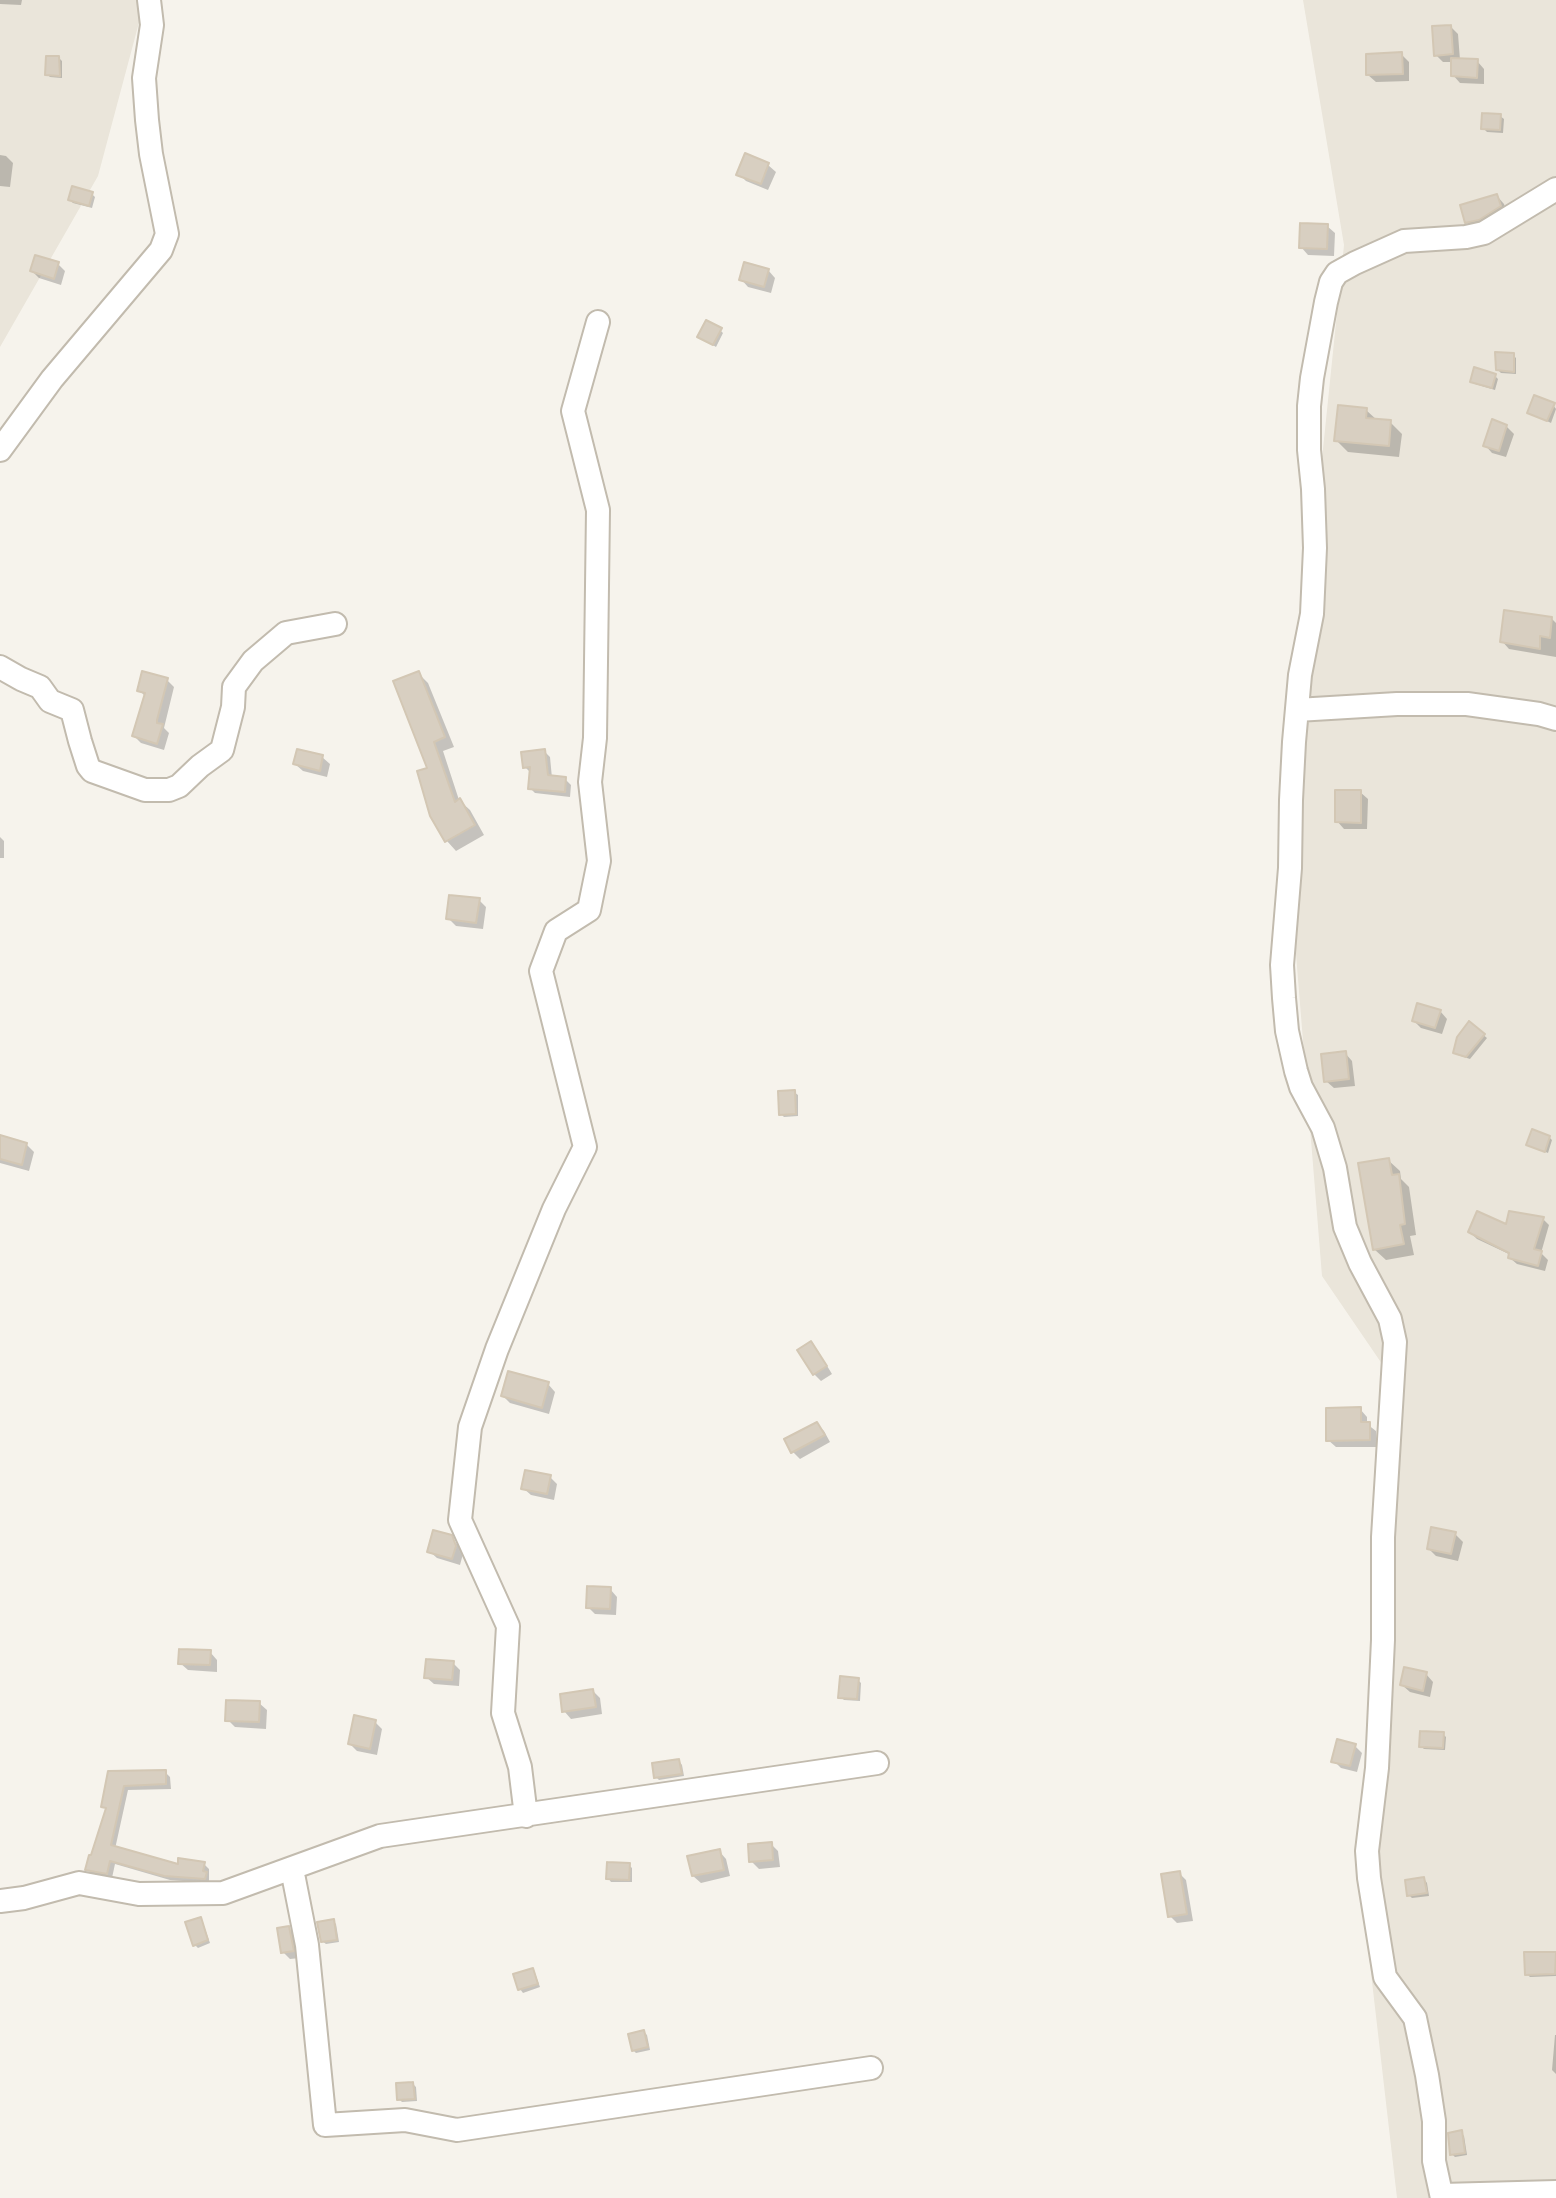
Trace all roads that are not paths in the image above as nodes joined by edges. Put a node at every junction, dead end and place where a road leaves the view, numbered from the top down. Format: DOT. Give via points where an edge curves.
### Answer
graph roads {
  1 [pos="149,0"];
  2 [pos="1556,189"];
  3 [pos="598,322"];
  4 [pos="0,450"];
  5 [pos="335,624"];
  6 [pos="0,667"];
  7 [pos="1297,710"];
  8 [pos="1556,719"];
  9 [pos="877,1763"];
  10 [pos="526,1816"];
  11 [pos="292,1869"];
  12 [pos="0,1901"];
  13 [pos="871,2068"];
  14 [pos="1556,2192"];
  15 [pos="1442,2197"];
  1 -- 4 [label="street" via="147,120 167,234 161,250 52,379"];
  2 -- 7 [label="street" via="1484,233 1404,241 1337,273 1331,282 1309,406 1315,548 1312,614"];
  3 -- 10 [label="street" via="573,411 598,510 590,782 599,861 589,910 556,931 541,971 585,1147 554,1209 470,1427 460,1520 508,1626 503,1713 520,1767"];
  5 -- 6 [label="street" via="286,633 253,661 234,687 222,750 169,790 145,790 92,771 72,710"];
  7 -- 8 [label="street" via="1467,704"];
  7 -- 15 [label="street" via="1282,965 1287,1031 1301,1087 1323,1128 1335,1168 1345,1227 1390,1319 1395,1342 1369,1878 1385,1977 1415,2018"];
  9 -- 10 [label="street"];
  10 -- 11 [label="street" via="380,1836"];
  11 -- 12 [label="street" via="223,1893 139,1894 79,1883"];
  11 -- 13 [label="street" via="307,1945 325,2125 405,2120 457,2130"];
  14 -- 15 [label="street"];
}
